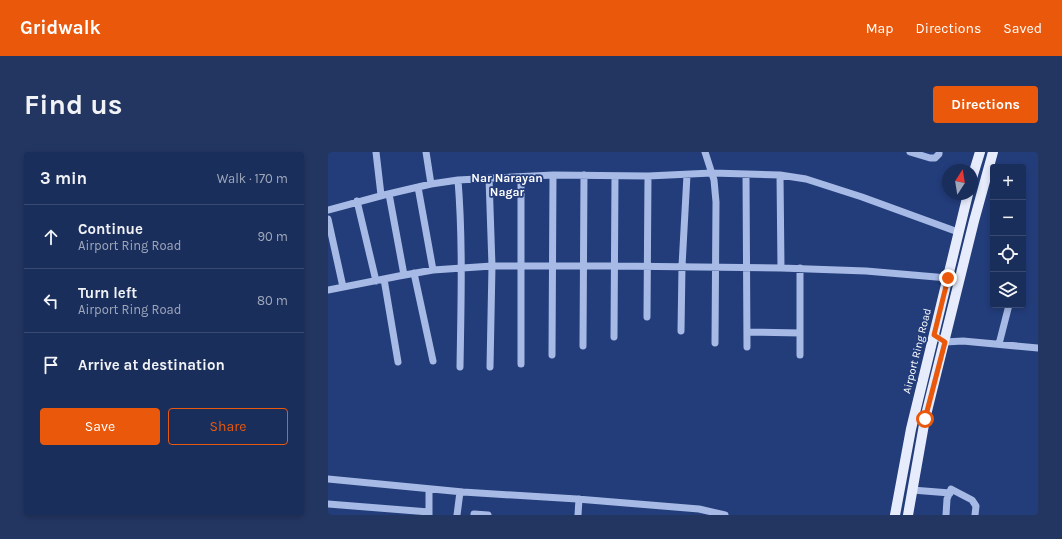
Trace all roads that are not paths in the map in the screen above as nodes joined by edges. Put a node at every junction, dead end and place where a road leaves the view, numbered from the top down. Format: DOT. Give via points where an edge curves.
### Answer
graph roads {
  1 [pos="376,152"];
  2 [pos="426,152"];
  3 [pos="705,152"];
  4 [pos="910,152"];
  5 [pos="939,152"];
  6 [pos="980,152"];
  7 [pos="993,152"];
  8 [pos="976,164"];
  9 [pos="712,173"];
  10 [pos="746,174"];
  11 [pos="584,175"];
  12 [pos="686,175"];
  13 [pos="780,175"];
  14 [pos="553,176"];
  15 [pos="615,176"];
  16 [pos="648,176"];
  17 [pos="521,177"];
  18 [pos="489,178"];
  19 [pos="458,180"];
  20 [pos="431,184"];
  21 [pos="418,187"];
  22 [pos="389,194"];
  23 [pos="381,195"];
  24 [pos="966,200"];
  25 [pos="357,201"];
  26 [pos="328,210"];
  27 [pos="328,219"];
  28 [pos="958,232"];
  29 [pos="492,266"];
  30 [pos="521,266"];
  31 [pos="552,266"];
  32 [pos="583,266"];
  33 [pos="615,266"];
  34 [pos="648,266"];
  35 [pos="682,266"];
  36 [pos="715,267"];
  37 [pos="746,267"];
  38 [pos="461,268"];
  39 [pos="781,268"];
  40 [pos="800,268"];
  41 [pos="433,270"];
  42 [pos="414,274"];
  43 [pos="404,275"];
  44 [pos="948,278"];
  45 [pos="384,279"];
  46 [pos="376,281"];
  47 [pos="343,287"];
  48 [pos="328,290"];
  49 [pos="1008,308"];
  50 [pos="647,317"];
  51 [pos="681,331"];
  52 [pos="747,332"];
  53 [pos="800,333"];
  54 [pos="934,335"];
  55 [pos="614,337"];
  56 [pos="945,342"];
  57 [pos="715,343"];
  58 [pos="999,344"];
  59 [pos="583,346"];
  60 [pos="747,346"];
  61 [pos="1038,348"];
  62 [pos="552,355"];
  63 [pos="800,355"];
  64 [pos="432,361"];
  65 [pos="398,362"];
  66 [pos="521,364"];
  67 [pos="460,367"];
  68 [pos="490,367"];
  69 [pos="328,479"];
  70 [pos="429,489"];
  71 [pos="912,490"];
  72 [pos="460,492"];
  73 [pos="950,493"];
  74 [pos="579,499"];
  75 [pos="328,504"];
  76 [pos="698,512"];
  77 [pos="429,513"];
  78 [pos="474,514"];
  79 [pos="457,515"];
  80 [pos="488,515"];
  81 [pos="578,515"];
  82 [pos="725,515"];
  83 [pos="895,515"];
  84 [pos="908,515"];
  85 [pos="946,515"];
  86 [pos="975,515"];
  1 -- 23 [label="street"];
  2 -- 20 [label="street"];
  3 -- 9 [label="street"];
  4 -- 5 [label="street" via="935,158"];
  6 -- 8 [label="main road"];
  7 -- 56 [label="main road"];
  9 -- 10 [label="street"];
  9 -- 12 [label="street"];
  9 -- 36 [label="street" via="716,202"];
  10 -- 13 [label="street"];
  10 -- 37 [label="street"];
  11 -- 14 [label="street"];
  11 -- 15 [label="street"];
  11 -- 32 [label="street"];
  12 -- 16 [label="street"];
  12 -- 35 [label="street"];
  13 -- 28 [label="street" via="806,179"];
  13 -- 39 [label="street"];
  14 -- 17 [label="street"];
  14 -- 31 [label="street"];
  15 -- 16 [label="street"];
  15 -- 33 [label="street"];
  16 -- 34 [label="street"];
  17 -- 18 [label="street"];
  17 -- 30 [label="street"];
  18 -- 19 [label="street"];
  18 -- 29 [label="street"];
  19 -- 20 [label="street"];
  19 -- 38 [label="street"];
  20 -- 21 [label="street"];
  21 -- 22 [label="street"];
  21 -- 41 [label="street"];
  22 -- 23 [label="street"];
  22 -- 43 [label="street"];
  23 -- 25 [label="street"];
  24 -- 28 [label="main road, Airport Ring Road"];
  25 -- 26 [label="street"];
  25 -- 46 [label="street"];
  27 -- 47 [label="street"];
  28 -- 44 [label="main road, Airport Ring Road"];
  29 -- 30 [label="street"];
  29 -- 38 [label="street"];
  29 -- 68 [label="street"];
  30 -- 31 [label="street"];
  30 -- 66 [label="street"];
  31 -- 32 [label="street"];
  31 -- 62 [label="street"];
  32 -- 33 [label="street"];
  32 -- 59 [label="street"];
  33 -- 34 [label="street"];
  33 -- 55 [label="street"];
  34 -- 35 [label="street"];
  34 -- 50 [label="street"];
  35 -- 36 [label="street"];
  35 -- 51 [label="street"];
  36 -- 37 [label="street"];
  36 -- 57 [label="street"];
  37 -- 39 [label="street"];
  37 -- 52 [label="street"];
  38 -- 41 [label="street"];
  38 -- 67 [label="street"];
  39 -- 40 [label="street"];
  40 -- 44 [label="street"];
  40 -- 53 [label="street"];
  41 -- 42 [label="street"];
  42 -- 43 [label="street"];
  42 -- 64 [label="street"];
  43 -- 45 [label="street"];
  44 -- 54 [label="main road, Airport Ring Road"];
  45 -- 46 [label="street"];
  45 -- 65 [label="street"];
  46 -- 47 [label="street"];
  47 -- 48 [label="street"];
  49 -- 58 [label="street"];
  52 -- 53 [label="street"];
  52 -- 60 [label="street"];
  53 -- 63 [label="street"];
  54 -- 56 [label="street"];
  54 -- 83 [label="main road, Airport Ring Road" via="911,430"];
  56 -- 58 [label="street"];
  56 -- 71 [label="main road" via="925,419"];
  58 -- 61 [label="street"];
  69 -- 70 [label="street"];
  70 -- 72 [label="street"];
  70 -- 77 [label="street"];
  71 -- 73 [label="street"];
  71 -- 84 [label="main road"];
  72 -- 74 [label="street"];
  72 -- 79 [label="street"];
  73 -- 85 [label="street"];
  73 -- 86 [label="street" via="951,489 972,500 976,506"];
  74 -- 76 [label="street"];
  74 -- 81 [label="street"];
  75 -- 77 [label="street"];
  76 -- 82 [label="street"];
  78 -- 80 [label="street"];
}
